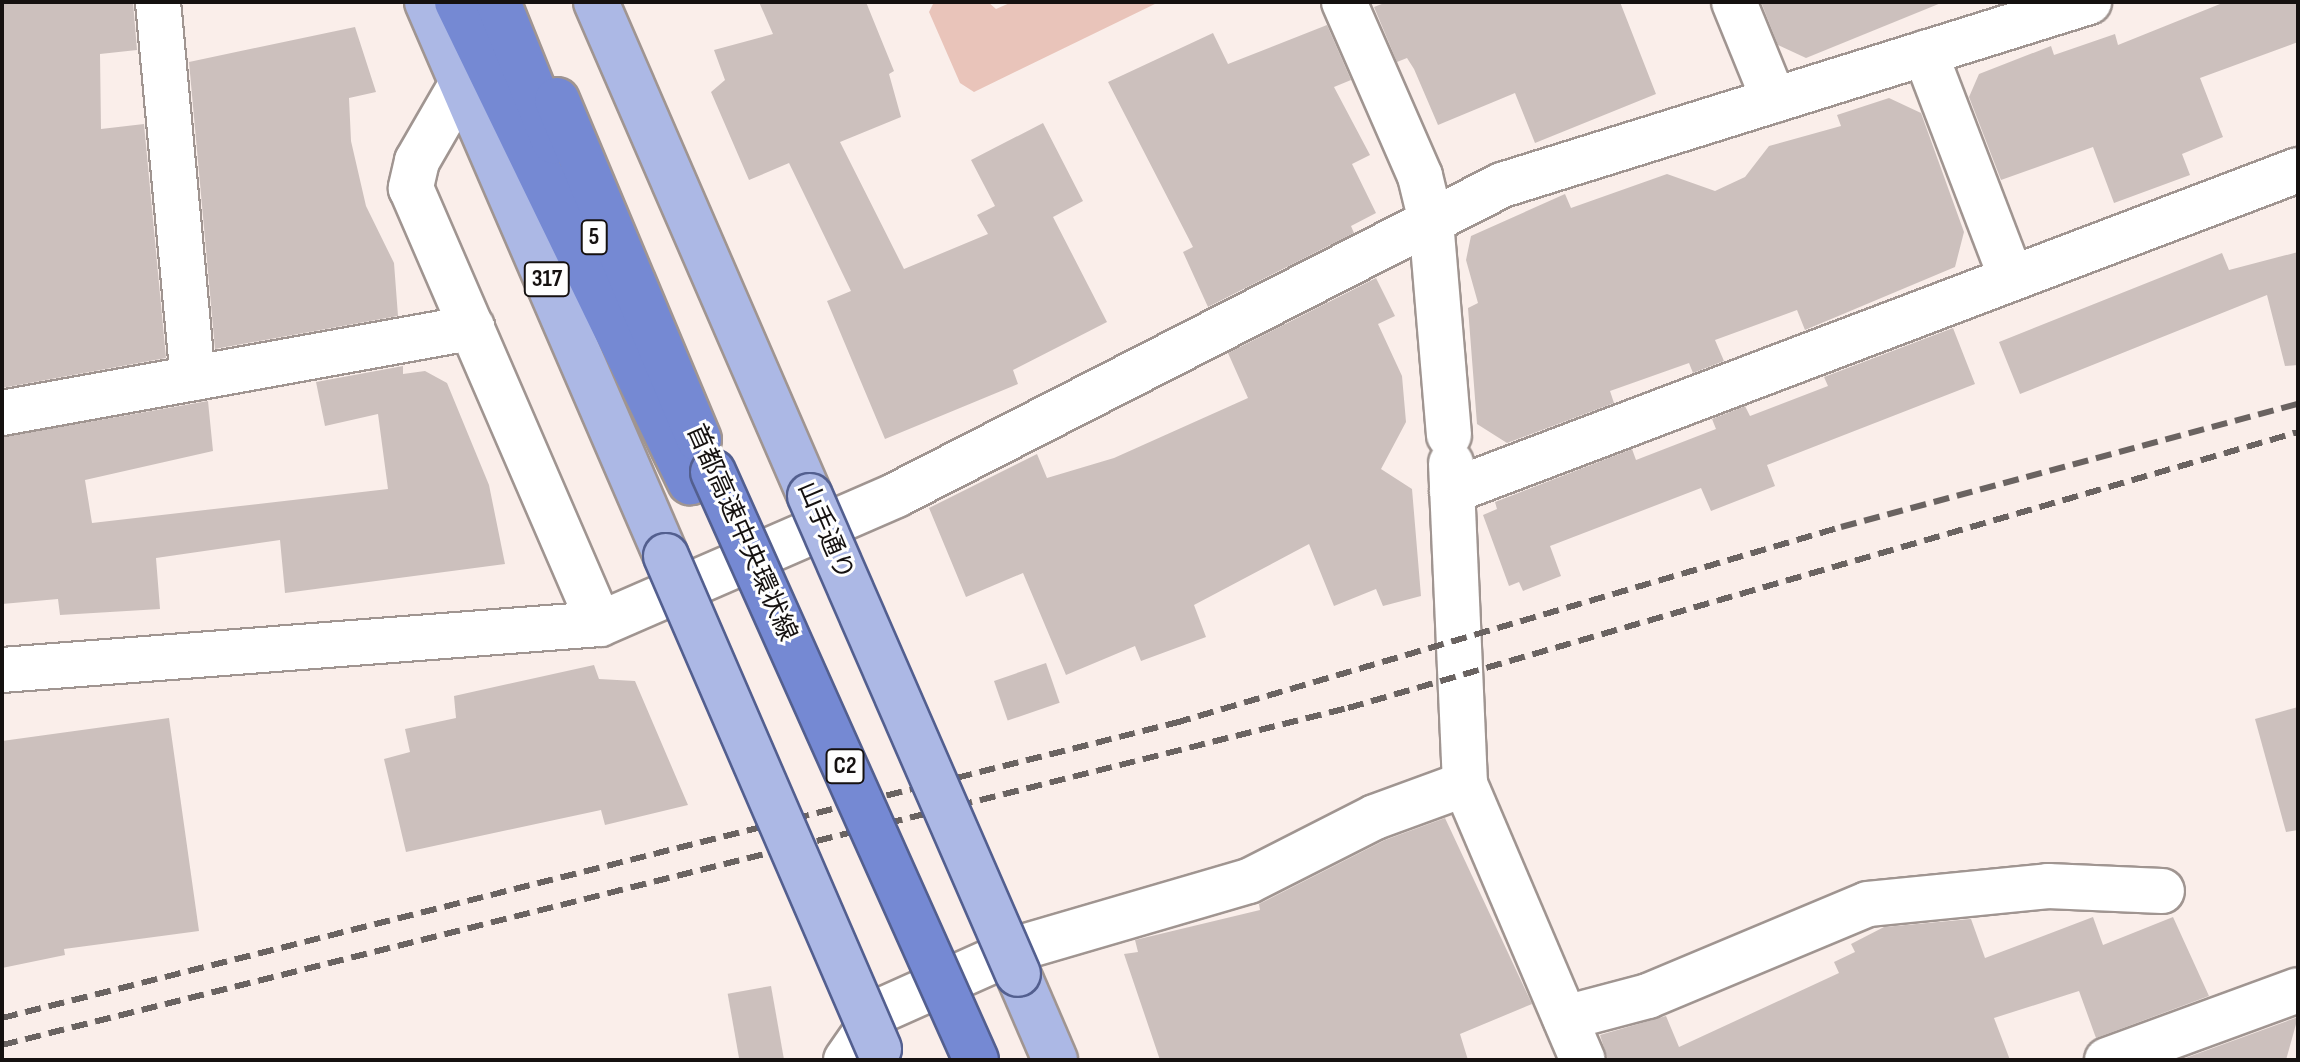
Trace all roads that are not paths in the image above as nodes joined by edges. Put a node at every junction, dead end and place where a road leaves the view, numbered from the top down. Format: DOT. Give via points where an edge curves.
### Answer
graph roads {
  1 [pos="158,2"];
  2 [pos="427,2"];
  3 [pos="457,2"];
  4 [pos="475,2"];
  5 [pos="498,2"];
  6 [pos="516,2"];
  7 [pos="596,2"];
  8 [pos="1344,2"];
  9 [pos="1734,2"];
  10 [pos="2065,6"];
  11 [pos="1925,53"];
  12 [pos="462,83"];
  13 [pos="1774,100"];
  14 [pos="2298,170"];
  15 [pos="1431,221"];
  16 [pos="2011,277"];
  17 [pos="472,328"];
  18 [pos="193,378"];
  19 [pos="2,413"];
  20 [pos="702,477"];
  21 [pos="1452,491"];
  22 [pos="600,624"];
  23 [pos="2,670"];
  24 [pos="1465,784"];
  25 [pos="2162,891"];
  26 [pos="2298,990"];
  27 [pos="1565,1018"];
  28 [pos="870,1056"];
  29 [pos="951,1060"];
  30 [pos="976,1060"];
  31 [pos="1055,1060"];
  32 [pos="1583,1060"];
  33 [pos="2107,1060"];
  1 -- 18 [label="street"];
  2 -- 12 [label="main road, 317"];
  3 -- 20 [label="highway, 5"];
  4 -- 20 [label="highway, 5"];
  5 -- 20 [label="highway, 首都高速中央環状線 / C2"];
  6 -- 20 [label="highway, 首都高速中央環状線 / C2"];
  7 -- 31 [label="main road, 山手通り, bridge"];
  8 -- 15 [label="street" via="1420,176"];
  9 -- 13 [label="street"];
  10 -- 11 [label="street"];
  11 -- 13 [label="street"];
  11 -- 16 [label="street"];
  12 -- 17 [label="street" via="417,161 411,188"];
  12 -- 28 [label="main road, 317, bridge" via="666,556"];
  13 -- 15 [label="street" via="1502,185"];
  14 -- 16 [label="street"];
  15 -- 21 [label="street"];
  15 -- 22 [label="street" via="896,495"];
  16 -- 21 [label="street"];
  17 -- 18 [label="street"];
  17 -- 22 [label="street"];
  18 -- 19 [label="street"];
  20 -- 29 [label="highway, 首都高速中央環状線 / C2"];
  20 -- 30 [label="highway, 首都高速中央環状線 / C2, bridge"];
  21 -- 24 [label="street"];
  22 -- 23 [label="street"];
  24 -- 27 [label="street"];
  24 -- 28 [label="street" via="1375,817 1249,881 1008,953 880,1011"];
  25 -- 27 [label="street" via="2048,886 1868,904 1648,996"];
  26 -- 33 [label="street"];
  27 -- 32 [label="street"];
}
